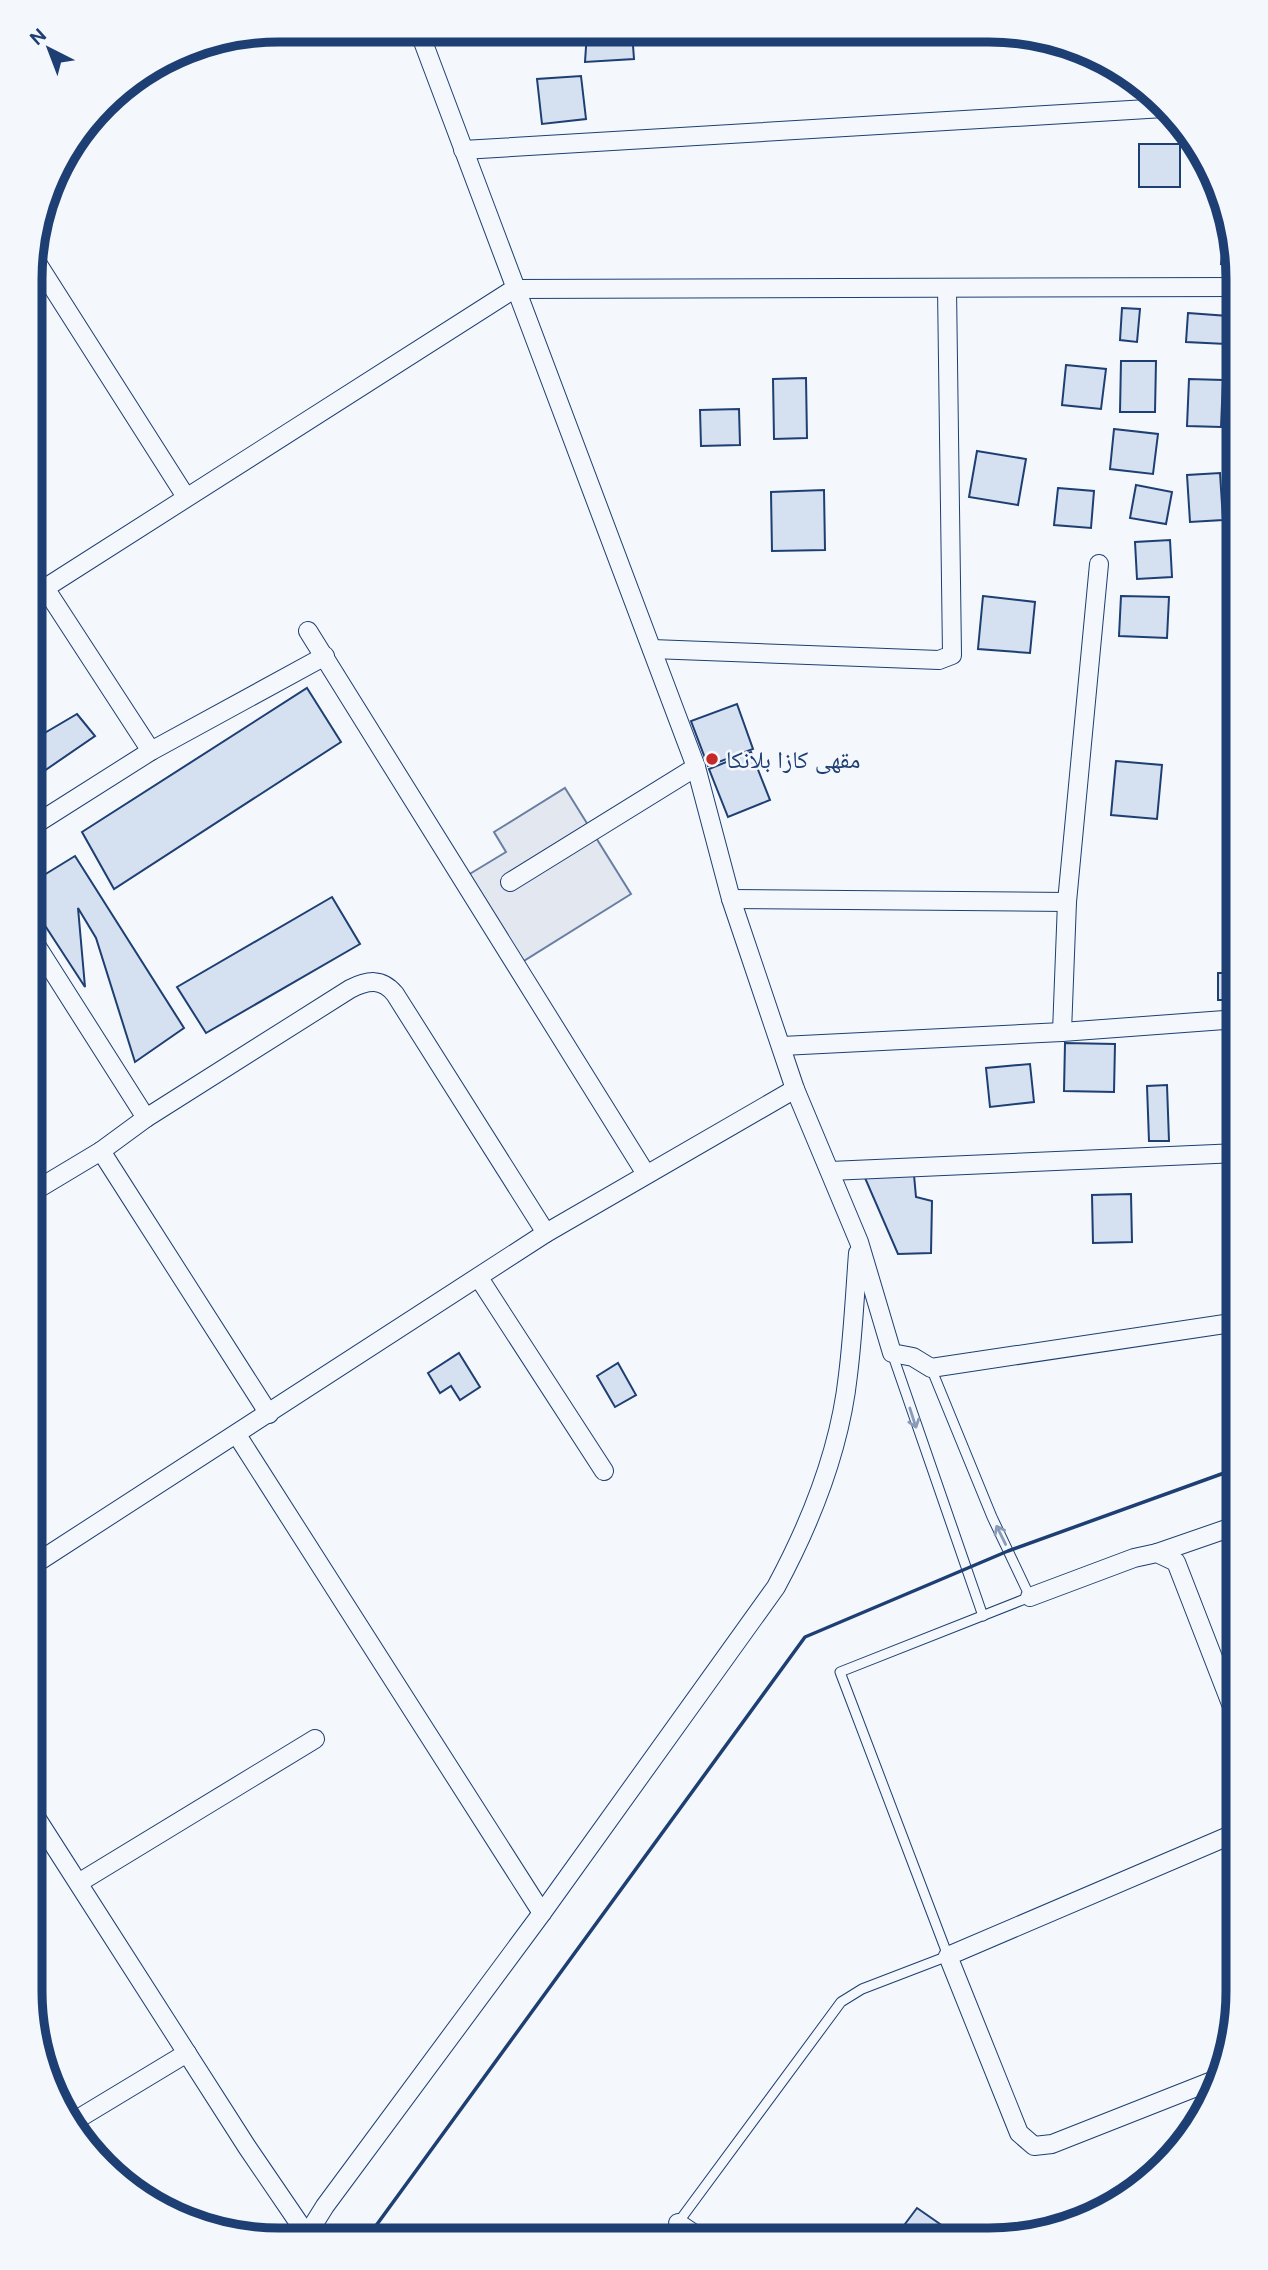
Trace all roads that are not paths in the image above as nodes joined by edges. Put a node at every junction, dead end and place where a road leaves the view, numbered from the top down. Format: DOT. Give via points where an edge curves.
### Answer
graph roads {
  1 [pos="423,42"];
  2 [pos="1153,109"];
  3 [pos="463,150"];
  4 [pos="42,271"];
  5 [pos="1226,287"];
  6 [pos="947,288"];
  7 [pos="514,289"];
  8 [pos="186,497"];
  9 [pos="1099,564"];
  10 [pos="42,590"];
  11 [pos="42,599"];
  12 [pos="309,631"];
  13 [pos="652,649"];
  14 [pos="325,656"];
  15 [pos="151,751"];
  16 [pos="696,767"];
  17 [pos="42,820"];
  18 [pos="510,882"];
  19 [pos="731,899"];
  20 [pos="1067,902"];
  21 [pos="42,954"];
  22 [pos="1226,1020"];
  23 [pos="1062,1032"];
  24 [pos="782,1046"];
  25 [pos="796,1089"];
  26 [pos="146,1118"];
  27 [pos="101,1151"];
  28 [pos="1225,1154"];
  29 [pos="830,1171"];
  30 [pos="646,1174"];
  31 [pos="42,1186"];
  32 [pos="546,1233"];
  33 [pos="859,1242"];
  34 [pos="479,1278"];
  35 [pos="1225,1324"];
  36 [pos="892,1353"];
  37 [pos="931,1368"];
  38 [pos="269,1414"];
  39 [pos="237,1435"];
  40 [pos="604,1471"];
  41 [pos="1225,1529"];
  42 [pos="1157,1553"];
  43 [pos="42,1559"];
  44 [pos="1030,1597"];
  45 [pos="983,1616"];
  46 [pos="1225,1688"];
  47 [pos="315,1739"];
  48 [pos="42,1826"];
  49 [pos="1225,1838"];
  50 [pos="80,1882"];
  51 [pos="542,1913"];
  52 [pos="948,1956"];
  53 [pos="187,2053"];
  54 [pos="1208,2083"];
  55 [pos="79,2118"];
  56 [pos="678,2223"];
  57 [pos="300,2228"];
  58 [pos="313,2228"];
  59 [pos="674,2228"];
  60 [pos="686,2228"];
  1 -- 3 [label="street"];
  2 -- 3 [label="street"];
  3 -- 7 [label="street"];
  4 -- 8 [label="street"];
  5 -- 6 [label="street"];
  6 -- 7 [label="street"];
  6 -- 13 [label="street" via="952,655 939,660"];
  7 -- 8 [label="street"];
  7 -- 13 [label="street"];
  8 -- 10 [label="street"];
  9 -- 20 [label="street"];
  11 -- 15 [label="street"];
  12 -- 14 [label="street"];
  13 -- 16 [label="street"];
  14 -- 15 [label="street"];
  14 -- 30 [label="street"];
  15 -- 17 [label="street"];
  16 -- 18 [label="street"];
  16 -- 19 [label="street"];
  19 -- 20 [label="street"];
  19 -- 24 [label="street"];
  20 -- 23 [label="street"];
  21 -- 26 [label="street"];
  22 -- 23 [label="street"];
  23 -- 24 [label="street"];
  24 -- 25 [label="street"];
  25 -- 29 [label="street"];
  25 -- 30 [label="street"];
  26 -- 27 [label="street"];
  26 -- 32 [label="street" via="350,989 363,982 387,984"];
  27 -- 31 [label="street"];
  27 -- 38 [label="street"];
  28 -- 29 [label="street"];
  29 -- 33 [label="street"];
  30 -- 32 [label="street"];
  32 -- 34 [label="street"];
  33 -- 36 [label="street"];
  33 -- 51 [label="street" via="841,1418 796,1548 776,1587 726,1660"];
  34 -- 38 [label="street"];
  34 -- 40 [label="street"];
  35 -- 37 [label="street"];
  36 -- 37 [label="street" via="913,1356"];
  36 -- 45 [label="lane, one-way"];
  44 -- 37 [label="lane, one-way"];
  38 -- 39 [label="street"];
  39 -- 43 [label="street"];
  39 -- 51 [label="street"];
  41 -- 42 [label="street"];
  42 -- 44 [label="street"];
  42 -- 46 [label="street" via="1176,1562"];
  44 -- 45 [label="lane"];
  45 -- 52 [label="lane" via="840,1672"];
  47 -- 50 [label="street"];
  48 -- 50 [label="street"];
  49 -- 52 [label="street"];
  50 -- 53 [label="street"];
  51 -- 58 [label="street"];
  52 -- 54 [label="street" via="1019,2133 1034,2146 1052,2144"];
  52 -- 56 [label="lane" via="862,1989 841,2002"];
  53 -- 55 [label="street"];
  53 -- 57 [label="street"];
  56 -- 59 [label="lane"];
  56 -- 60 [label="street"];
}
